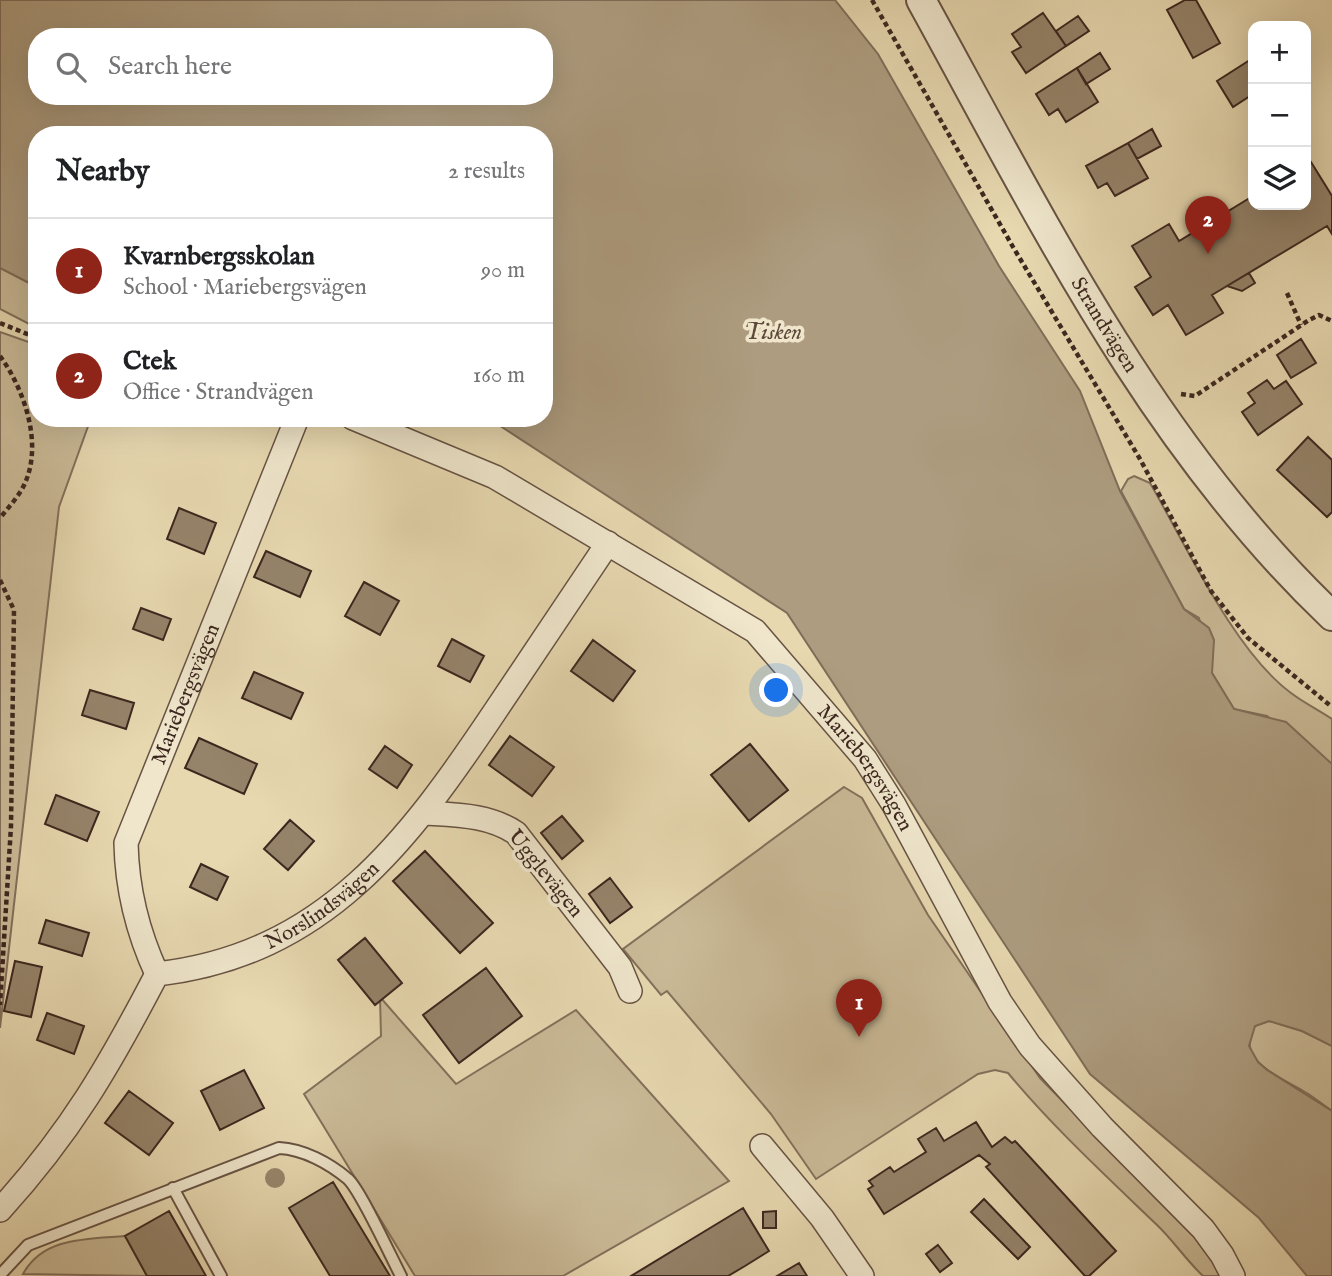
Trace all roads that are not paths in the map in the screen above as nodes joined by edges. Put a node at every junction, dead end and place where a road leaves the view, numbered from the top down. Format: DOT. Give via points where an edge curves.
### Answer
graph roads {
  1 [pos="920,0"];
  2 [pos="293,427"];
  3 [pos="375,427"];
  4 [pos="608,543"];
  5 [pos="1332,616"];
  6 [pos="425,813"];
  7 [pos="157,974"];
  8 [pos="630,991"];
  9 [pos="762,1146"];
  10 [pos="173,1188"];
  11 [pos="0,1210"];
  12 [pos="0,1275"];
  13 [pos="220,1276"];
  14 [pos="401,1276"];
  15 [pos="862,1276"];
  16 [pos="1233,1276"];
  1 -- 5 [label="street, Strandvägen" via="1081,284 1173,433 1261,542"];
  2 -- 7 [label="street, Mariebergsvägen" via="125,843 136,919"];
  3 -- 4 [label="street, Mariebergsvägen" via="478,469"];
  4 -- 6 [label="street, Norslindsvägen"];
  4 -- 16 [label="street, Mariebergsvägen" via="755,631 798,679 865,759 1000,1002 1030,1046 1203,1229"];
  6 -- 7 [label="street, Norslindsvägen" via="374,870 324,911 242,953 188,970"];
  6 -- 8 [label="street, Ugglevägen" via="472,816 516,833 620,967"];
  7 -- 11 [label="street" via="75,1120"];
  9 -- 15 [label="street" via="822,1218"];
  10 -- 12 [label="lane" via="28,1245"];
  10 -- 13 [label="lane"];
  10 -- 14 [label="lane" via="259,1153 294,1148 349,1180"];
}
